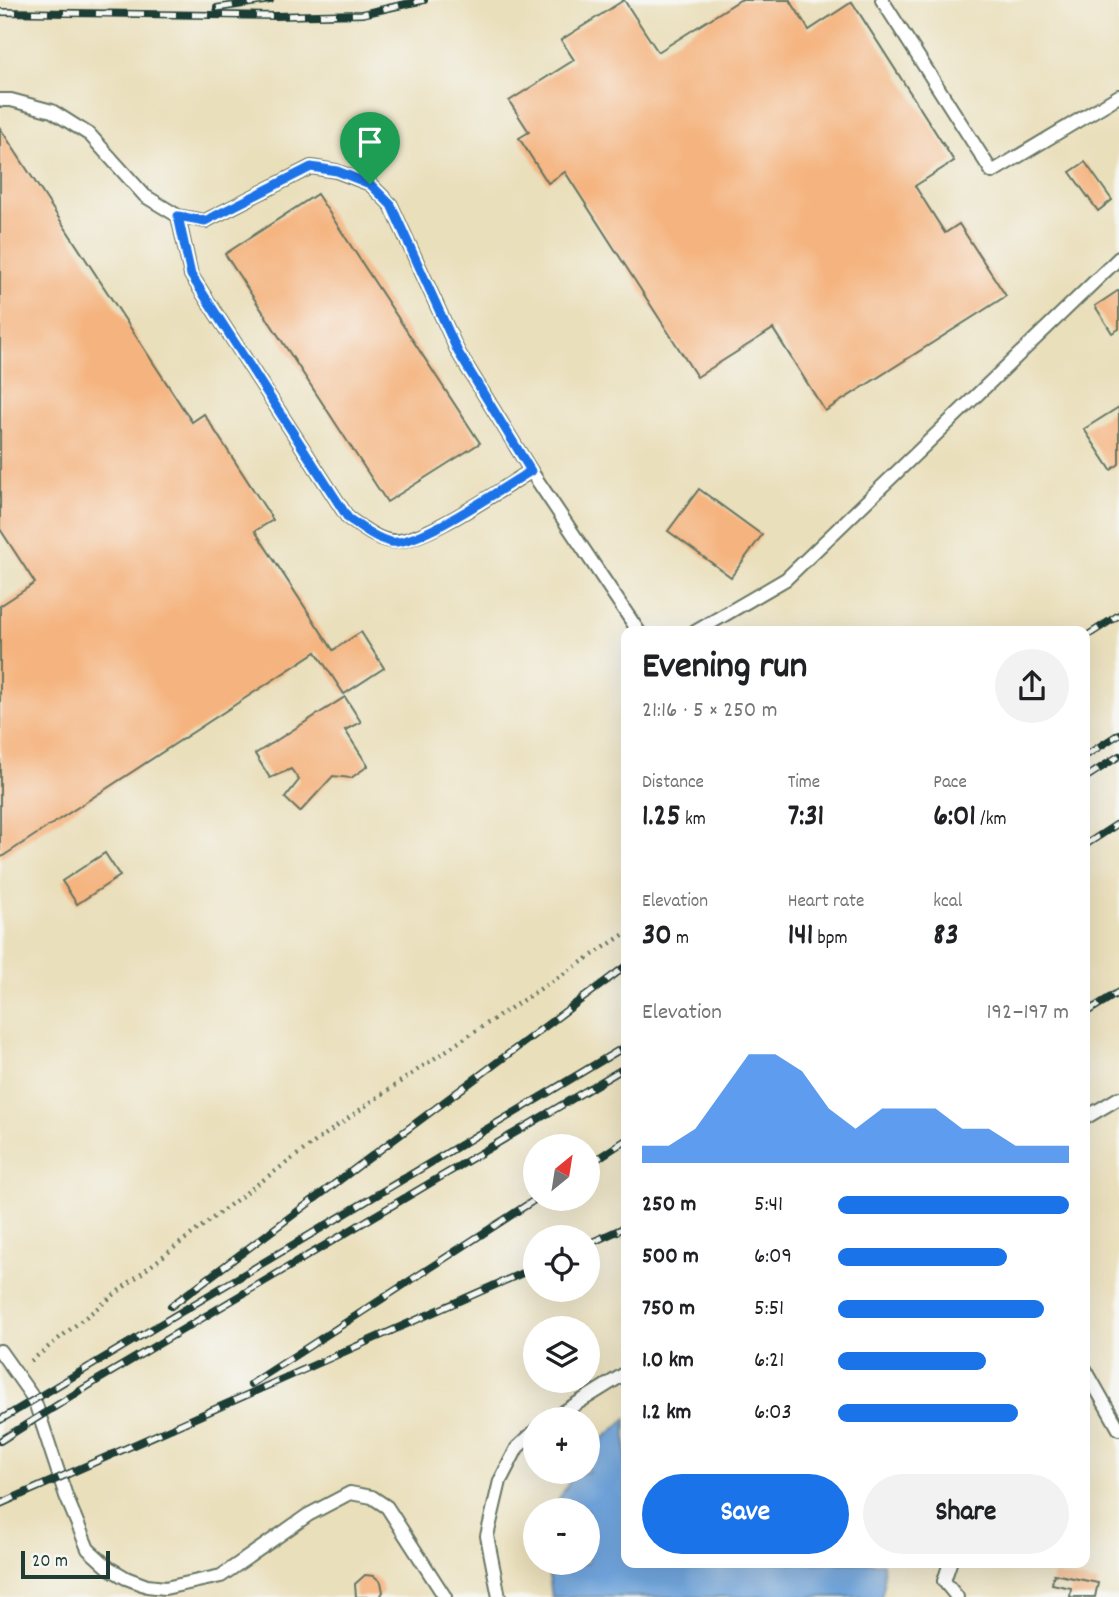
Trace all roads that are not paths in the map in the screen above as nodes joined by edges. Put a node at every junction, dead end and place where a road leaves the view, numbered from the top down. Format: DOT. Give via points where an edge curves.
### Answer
graph roads {
  1 [pos="882,0"];
  2 [pos="1119,96"];
  3 [pos="0,100"];
  4 [pos="178,216"];
  5 [pos="1119,258"];
  6 [pos="531,471"];
  7 [pos="635,626"];
  8 [pos="705,626"];
  9 [pos="1119,1098"];
  10 [pos="1090,1115"];
  11 [pos="0,1351"];
  12 [pos="621,1376"];
  13 [pos="1090,1378"];
  14 [pos="571,1407"];
  15 [pos="1119,1429"];
  16 [pos="523,1442"];
  17 [pos="948,1568"];
  18 [pos="445,1597"];
  19 [pos="499,1597"];
  20 [pos="957,1597"];
  1 -- 2 [label="lane" via="992,172"];
  3 -- 4 [label="lane" via="52,111 90,135 145,196"];
  4 -- 6 [label="lane" via="205,221 311,167 370,184 391,205 458,352"];
  4 -- 6 [label="lane" via="191,275 348,518 372,534 401,542 430,531"];
  5 -- 8 [label="lane" via="786,579"];
  6 -- 7 [label="lane"];
  9 -- 10 [label="lane"];
  11 -- 18 [label="lane" via="34,1399 88,1549 109,1568 147,1586 165,1588 221,1576 307,1515 350,1493 372,1497 387,1507"];
  12 -- 14 [label="lane"];
  13 -- 15 [label="lane"];
  16 -- 19 [label="lane" via="500,1481 487,1536"];
  17 -- 20 [label="lane" via="944,1581"];
}
